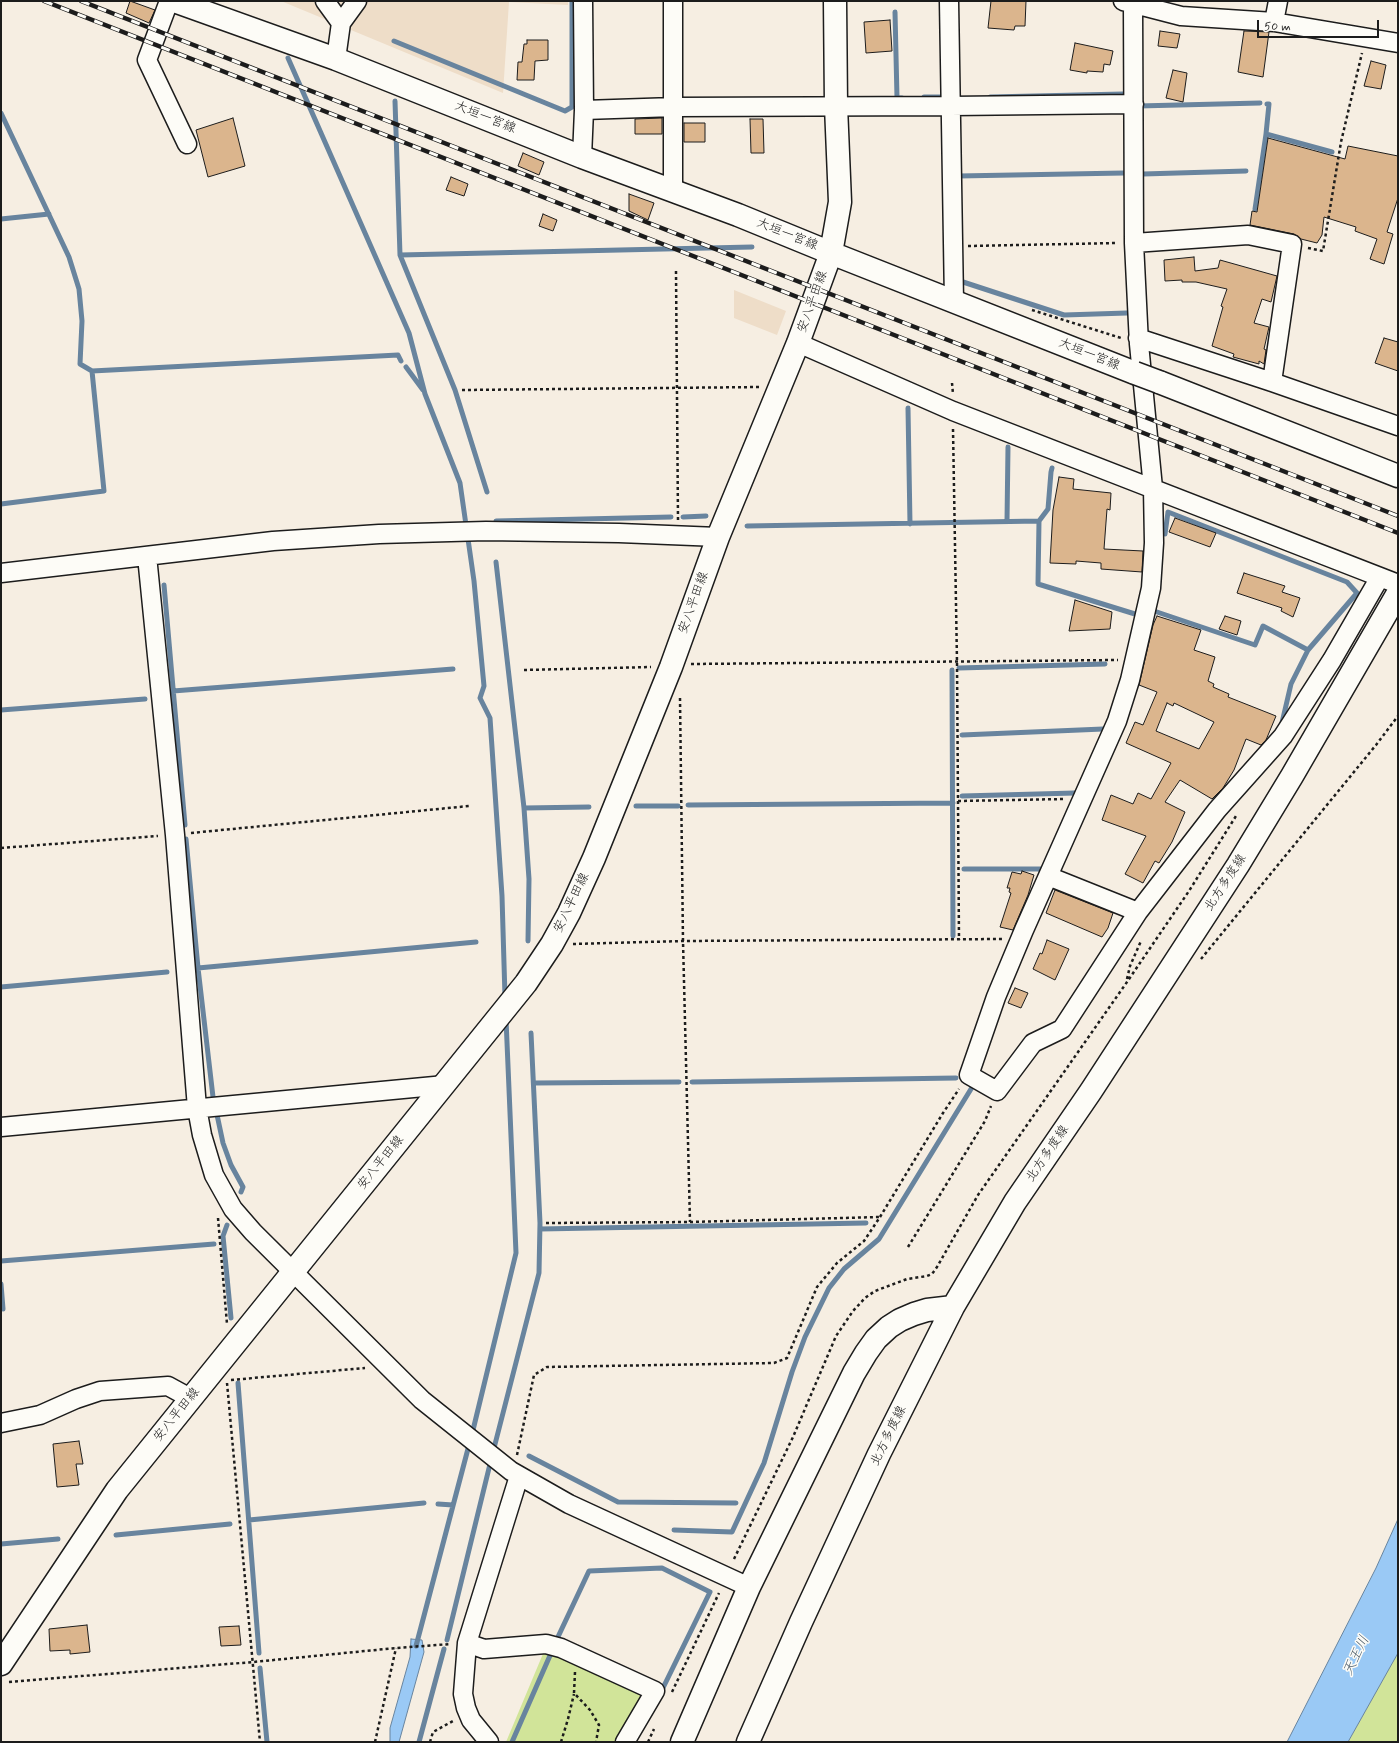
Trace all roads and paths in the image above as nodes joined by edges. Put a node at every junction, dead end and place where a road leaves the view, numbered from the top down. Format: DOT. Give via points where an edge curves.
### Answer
graph roads {
  1 [pos="168,1"];
  2 [pos="174,1"];
  3 [pos="325,1"];
  4 [pos="357,1"];
  5 [pos="583,1"];
  6 [pos="673,1"];
  7 [pos="835,1"];
  8 [pos="949,1"];
  9 [pos="1278,1"];
  10 [pos="1128,3"];
  11 [pos="1274,22"];
  12 [pos="341,23"];
  13 [pos="1366,38"];
  14 [pos="1398,43"];
  15 [pos="336,58"];
  16 [pos="1134,104"];
  17 [pos="836,106"];
  18 [pos="951,106"];
  19 [pos="674,107"];
  20 [pos="584,110"];
  21 [pos="187,144"];
  22 [pos="582,157"];
  23 [pos="673,191"];
  24 [pos="1134,243"];
  25 [pos="1292,244"];
  26 [pos="953,246"];
  27 [pos="831,254"];
  28 [pos="676,270"];
  29 [pos="954,302"];
  30 [pos="1028,309"];
  31 [pos="1139,341"];
  32 [pos="798,343"];
  33 [pos="1272,382"];
  34 [pos="676,387"];
  35 [pos="779,387"];
  36 [pos="462,390"];
  37 [pos="953,411"];
  38 [pos="1398,426"];
  39 [pos="1398,476"];
  40 [pos="1153,488"];
  41 [pos="678,535"];
  42 [pos="718,538"];
  43 [pos="147,556"];
  44 [pos="1,573"];
  45 [pos="1380,577"];
  46 [pos="1398,584"];
  47 [pos="1398,593"];
  48 [pos="1134,660"];
  49 [pos="957,662"];
  50 [pos="524,670"];
  51 [pos="675,670"];
  52 [pos="1398,716"];
  53 [pos="1083,799"];
  54 [pos="958,801"];
  55 [pos="469,806"];
  56 [pos="1238,812"];
  57 [pos="175,835"];
  58 [pos="1,848"];
  59 [pos="1048,876"];
  60 [pos="1138,912"];
  61 [pos="1020,939"];
  62 [pos="959,940"];
  63 [pos="683,941"];
  64 [pos="552,944"];
  65 [pos="1197,964"];
  66 [pos="969,1075"];
  67 [pos="445,1085"];
  68 [pos="997,1091"];
  69 [pos="197,1108"];
  70 [pos="1,1127"];
  71 [pos="217,1214"];
  72 [pos="880,1217"];
  73 [pos="690,1222"];
  74 [pos="546,1223"];
  75 [pos="908,1247"];
  76 [pos="294,1271"];
  77 [pos="952,1307"];
  78 [pos="229,1352"];
  79 [pos="387,1366"];
  80 [pos="190,1398"];
  81 [pos="1,1423"];
  82 [pos="511,1470"];
  83 [pos="734,1559"];
  84 [pos="749,1586"];
  85 [pos="719,1593"];
  86 [pos="467,1643"];
  87 [pos="433,1645"];
  88 [pos="396,1648"];
  89 [pos="583,1658"];
  90 [pos="253,1662"];
  91 [pos="4,1673"];
  92 [pos="574,1693"];
  93 [pos="671,1694"];
  94 [pos="468,1713"];
  95 [pos="655,1728"];
  96 [pos="260,1742"];
  97 [pos="375,1742"];
  98 [pos="430,1742"];
  99 [pos="489,1742"];
  100 [pos="560,1742"];
  101 [pos="596,1742"];
  102 [pos="625,1742"];
  103 [pos="648,1742"];
  104 [pos="682,1742"];
  105 [pos="748,1742"];
  1 -- 21 [label="street" via="147,60"];
  2 -- 15 [label="main road, 大垣一宮線"];
  3 -- 12 [label="street"];
  4 -- 12 [label="street"];
  5 -- 20 [label="street"];
  6 -- 19 [label="street"];
  7 -- 17 [label="main road, 安八平田線"];
  8 -- 18 [label="street"];
  9 -- 11 [label="street"];
  10 -- 11 [label="street" via="1181,16"];
  10 -- 16 [label="street"];
  11 -- 13 [label="street"];
  12 -- 15 [label="street"];
  13 -- 14 [label="street"];
  13 -- 25 [label="path" via="1341,142 1323,251"];
  15 -- 22 [label="main road, 大垣一宮線"];
  16 -- 18 [label="street"];
  16 -- 24 [label="street"];
  17 -- 18 [label="street"];
  17 -- 19 [label="street"];
  17 -- 27 [label="main road, 安八平田線" via="840,202"];
  18 -- 26 [label="street"];
  19 -- 20 [label="street"];
  19 -- 23 [label="street"];
  20 -- 22 [label="street"];
  22 -- 23 [label="main road, 大垣一宮線"];
  23 -- 27 [label="main road, 大垣一宮線"];
  24 -- 25 [label="street" via="1248,235"];
  24 -- 26 [label="path"];
  24 -- 31 [label="street"];
  25 -- 33 [label="street"];
  26 -- 29 [label="street"];
  27 -- 29 [label="main road, 大垣一宮線"];
  27 -- 32 [label="main road, 安八平田線"];
  28 -- 34 [label="path"];
  29 -- 39 [label="main road, 大垣一宮線, bridge"];
  30 -- 31 [label="path"];
  31 -- 33 [label="street"];
  31 -- 40 [label="street"];
  32 -- 35 [label="main road, 安八平田線"];
  32 -- 37 [label="street"];
  33 -- 38 [label="street"];
  34 -- 35 [label="path"];
  34 -- 36 [label="path"];
  34 -- 41 [label="path"];
  35 -- 42 [label="main road, 安八平田線"];
  37 -- 40 [label="street"];
  37 -- 49 [label="path"];
  40 -- 45 [label="street"];
  40 -- 48 [label="street" via="1154,543 1151,588"];
  41 -- 42 [label="street"];
  41 -- 43 [label="street" via="486,531 379,534 274,541"];
  42 -- 51 [label="main road, 安八平田線"];
  43 -- 44 [label="street"];
  43 -- 57 [label="street"];
  45 -- 46 [label="street"];
  45 -- 60 [label="street" via="1332,660 1283,736 1217,810"];
  47 -- 77 [label="main road, 北方多度線" via="1238,865 1091,1091 1015,1202"];
  48 -- 49 [label="path"];
  48 -- 53 [label="street" via="1117,721"];
  49 -- 51 [label="path"];
  49 -- 54 [label="path"];
  50 -- 51 [label="path"];
  51 -- 63 [label="path" via="680,692"];
  51 -- 64 [label="main road, 安八平田線" via="594,858"];
  52 -- 65 [label="path"];
  53 -- 54 [label="path"];
  53 -- 59 [label="street"];
  54 -- 62 [label="path"];
  55 -- 57 [label="path"];
  56 -- 83 [label="path" via="1167,923 978,1195 932,1274 907,1279 875,1291 865,1298 836,1336 793,1437"];
  57 -- 58 [label="path"];
  57 -- 69 [label="street"];
  59 -- 60 [label="street"];
  59 -- 61 [label="street"];
  60 -- 68 [label="street" via="1062,1029 1033,1043"];
  61 -- 62 [label="path"];
  61 -- 66 [label="street" via="996,997"];
  62 -- 63 [label="path"];
  63 -- 64 [label="path"];
  63 -- 73 [label="path"];
  64 -- 67 [label="main road, 安八平田線" via="526,983"];
  66 -- 68 [label="street"];
  66 -- 72 [label="path"];
  67 -- 69 [label="street"];
  67 -- 76 [label="main road, 安八平田線"];
  68 -- 75 [label="path" via="985,1121"];
  69 -- 70 [label="street"];
  69 -- 76 [label="street" via="214,1175 233,1209"];
  71 -- 78 [label="path"];
  72 -- 73 [label="path"];
  72 -- 82 [label="path" via="864,1241 837,1263 818,1287 787,1358 774,1363 547,1367 534,1375 516,1458"];
  73 -- 74 [label="path"];
  76 -- 78 [label="main road, 安八平田線"];
  76 -- 79 [label="street"];
  77 -- 84 [label="main road" via="914,1314 889,1327 876,1339 854,1373"];
  77 -- 105 [label="main road, 北方多度線" via="879,1454"];
  78 -- 80 [label="main road, 安八平田線"];
  79 -- 82 [label="street" via="422,1400"];
  79 -- 90 [label="path" via="226,1380"];
  80 -- 81 [label="street" via="168,1386 100,1391 40,1414"];
  80 -- 91 [label="main road, 安八平田線" via="117,1490"];
  82 -- 84 [label="street" via="569,1504"];
  82 -- 86 [label="street"];
  84 -- 104 [label="main road"];
  85 -- 93 [label="path"];
  86 -- 89 [label="street" via="484,1649 546,1644"];
  86 -- 94 [label="street" via="463,1694"];
  87 -- 88 [label="path"];
  88 -- 90 [label="path"];
  88 -- 97 [label="path"];
  89 -- 92 [label="path" via="574,1674"];
  89 -- 102 [label="street" via="655,1691"];
  90 -- 91 [label="path"];
  90 -- 96 [label="path"];
  92 -- 100 [label="path"];
  92 -- 101 [label="path" via="590,1710 599,1725"];
  94 -- 98 [label="path" via="432,1732"];
  94 -- 99 [label="street"];
  95 -- 103 [label="path"];
}
